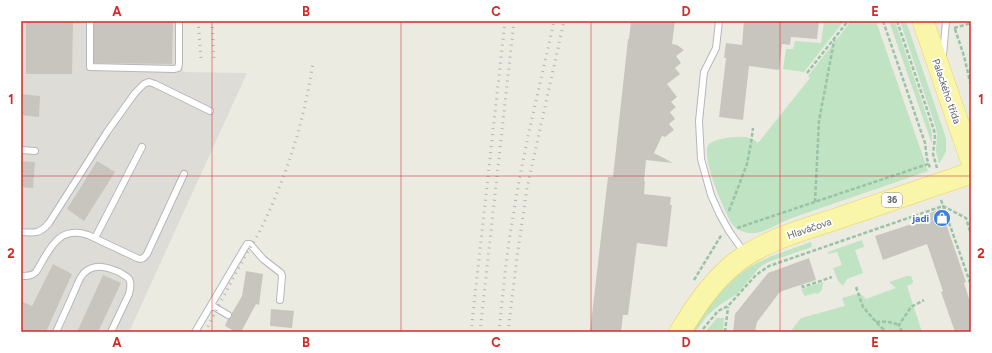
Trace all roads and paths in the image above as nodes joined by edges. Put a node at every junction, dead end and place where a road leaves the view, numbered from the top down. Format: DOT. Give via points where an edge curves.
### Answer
graph roads {
  1 [pos="90,21"];
  2 [pos="179,21"];
  3 [pos="719,21"];
  4 [pos="848,21"];
  5 [pos="883,21"];
  6 [pos="897,21"];
  7 [pos="924,21"];
  8 [pos="946,21"];
  9 [pos="952,21"];
  10 [pos="971,23"];
  11 [pos="954,28"];
  12 [pos="835,36"];
  13 [pos="941,72"];
  14 [pos="807,73"];
  15 [pos="971,86"];
  16 [pos="210,111"];
  17 [pos="753,128"];
  18 [pos="142,147"];
  19 [pos="21,150"];
  20 [pos="35,151"];
  21 [pos="971,160"];
  22 [pos="928,164"];
  23 [pos="936,165"];
  24 [pos="930,168"];
  25 [pos="971,172"];
  26 [pos="184,174"];
  27 [pos="815,202"];
  28 [pos="943,206"];
  29 [pos="729,231"];
  30 [pos="21,232"];
  31 [pos="971,234"];
  32 [pos="96,238"];
  33 [pos="747,255"];
  34 [pos="21,276"];
  35 [pos="832,277"];
  36 [pos="802,285"];
  37 [pos="971,285"];
  38 [pos="856,287"];
  39 [pos="280,300"];
  40 [pos="924,300"];
  41 [pos="211,305"];
  42 [pos="728,306"];
  43 [pos="228,315"];
  44 [pos="876,322"];
  45 [pos="899,325"];
  46 [pos="56,332"];
  47 [pos="112,332"];
  48 [pos="195,332"];
  49 [pos="680,332"];
  50 [pos="700,332"];
  51 [pos="725,332"];
  52 [pos="885,332"];
  53 [pos="902,332"];
  1 -- 2 [label="lane" via="90,67 174,69 178,68 179,64"];
  3 -- 29 [label="lane" via="716,48 704,72 699,135 711,195"];
  4 -- 12 [label="path"];
  5 -- 22 [label="path" via="925,143"];
  6 -- 23 [label="path" via="934,130 933,154"];
  7 -- 13 [label="main road, Palackého třída"];
  8 -- 13 [label="lane"];
  9 -- 11 [label="path"];
  10 -- 11 [label="path"];
  11 -- 15 [label="path"];
  12 -- 14 [label="path"];
  12 -- 27 [label="path" via="819,121"];
  13 -- 21 [label="main road, Palackého třída"];
  16 -- 30 [label="lane" via="155,84 144,84 107,132 49,223 37,232"];
  17 -- 29 [label="path" via="747,164 728,213"];
  18 -- 32 [label="lane"];
  19 -- 20 [label="lane"];
  22 -- 24 [label="path"];
  22 -- 27 [label="path"];
  25 -- 33 [label="main road, Hlaváčova / 36" via="771,242"];
  26 -- 32 [label="lane" via="143,259"];
  27 -- 29 [label="path"];
  28 -- 31 [label="path" via="966,218"];
  28 -- 37 [label="path"];
  28 -- 42 [label="path" via="769,266 756,275"];
  29 -- 33 [label="lane"];
  32 -- 34 [label="lane" via="75,232 58,238 36,272"];
  33 -- 49 [label="main road, Hlaváčova / 36" via="713,284"];
  35 -- 36 [label="path"];
  38 -- 44 [label="path" via="863,307"];
  39 -- 41 [label="lane" via="281,273 263,260 248,244"];
  40 -- 45 [label="path" via="911,307"];
  41 -- 43 [label="lane"];
  41 -- 48 [label="lane"];
  42 -- 50 [label="path" via="718,311"];
  42 -- 51 [label="path"];
  44 -- 45 [label="path"];
  44 -- 52 [label="path"];
  45 -- 53 [label="path"];
  46 -- 47 [label="lane" via="81,278 87,271 100,266 126,276 131,288"];
}
